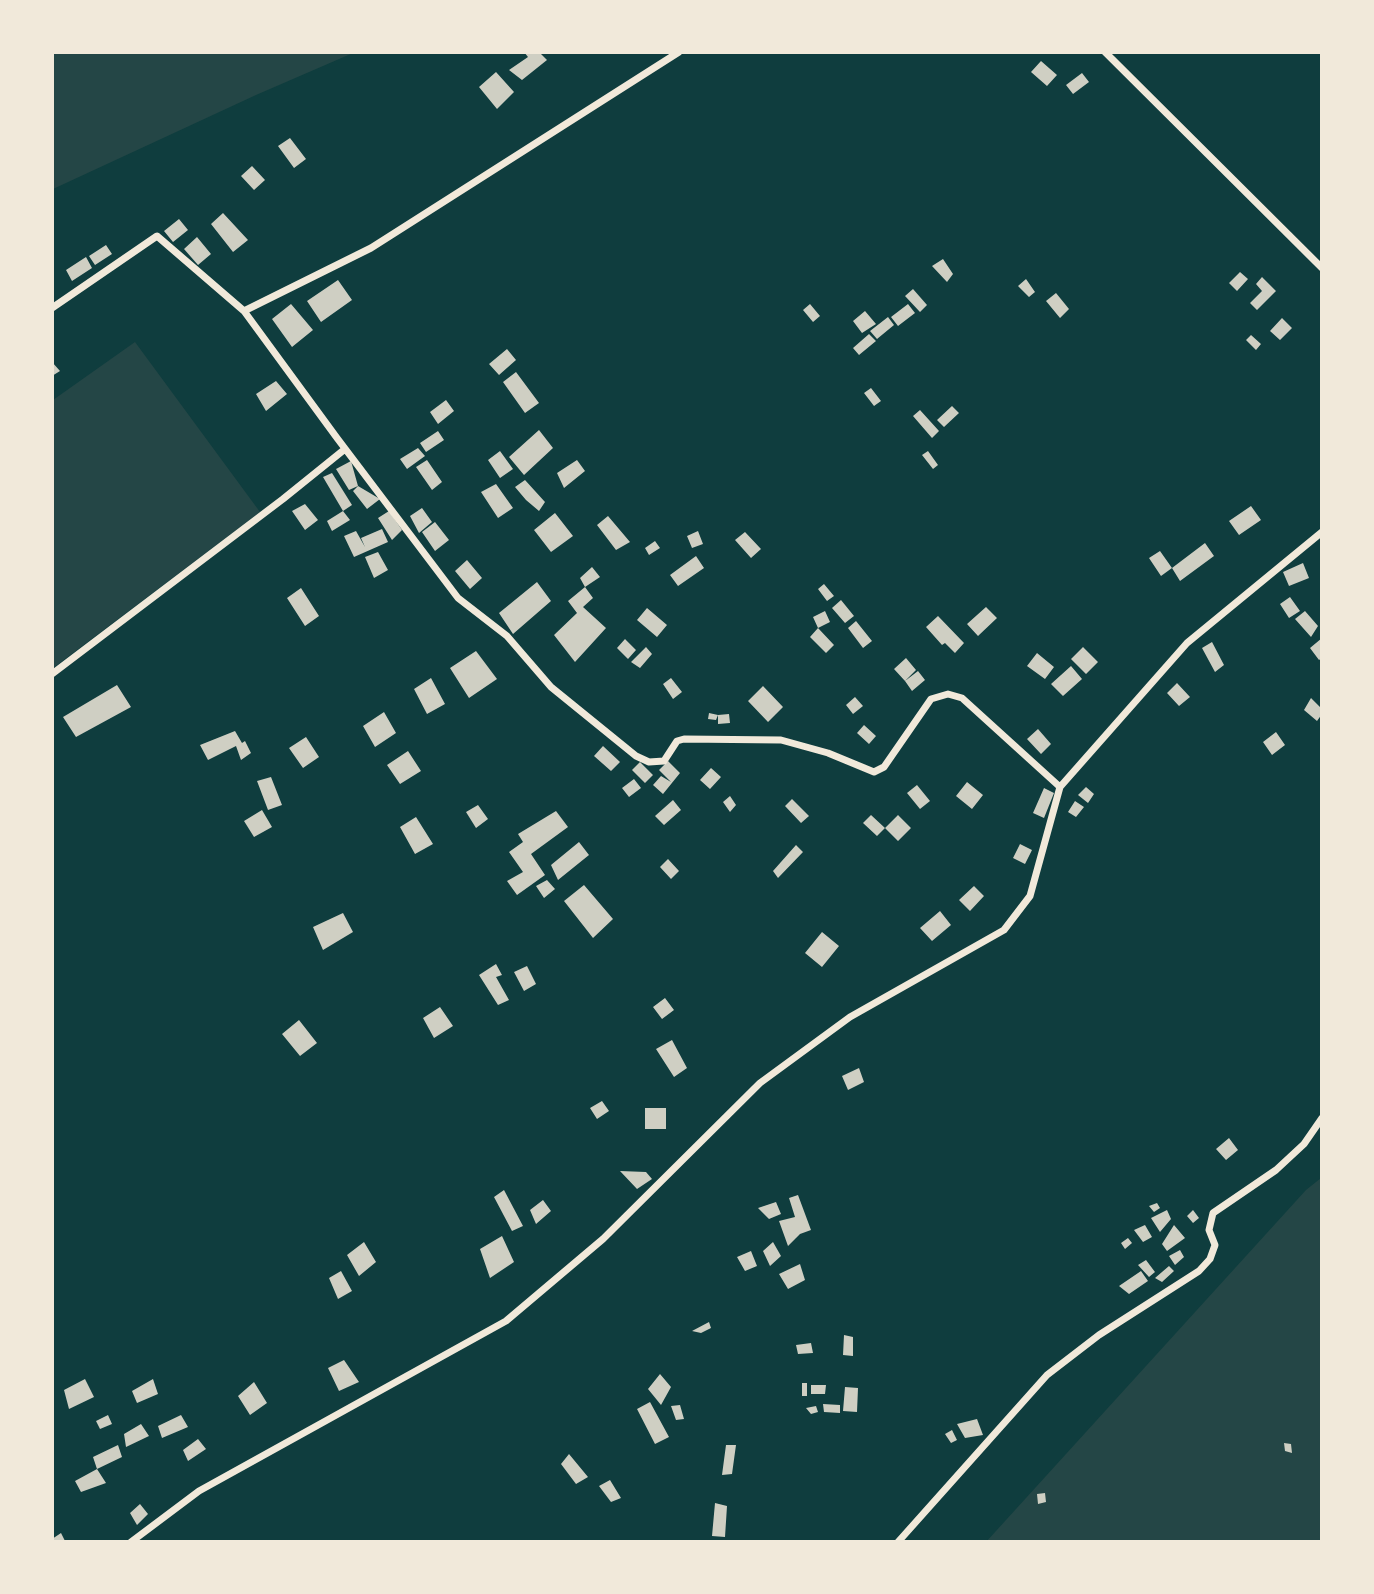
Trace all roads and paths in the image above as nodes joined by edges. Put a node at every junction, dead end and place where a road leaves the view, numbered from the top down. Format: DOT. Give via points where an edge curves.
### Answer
graph roads {
  1 [pos="679,52"];
  2 [pos="1105,52"];
  3 [pos="1321,268"];
  4 [pos="52,308"];
  5 [pos="244,311"];
  6 [pos="345,449"];
  7 [pos="1321,531"];
  8 [pos="52,674"];
  9 [pos="1060,787"];
  10 [pos="1321,1118"];
  11 [pos="131,1542"];
  12 [pos="898,1542"];
  1 -- 5 [label="street" via="371,248"];
  2 -- 3 [label="street"];
  4 -- 5 [label="street" via="157,236"];
  5 -- 6 [label="street"];
  6 -- 8 [label="street"];
  6 -- 9 [label="street" via="458,598 507,636 551,687 636,756 649,762 664,761 677,741 684,739 781,740 874,772 884,767 931,699 948,694 962,698"];
  7 -- 9 [label="street" via="1187,643"];
  9 -- 11 [label="street" via="1030,896 1004,930 850,1017 760,1083 603,1239 506,1321 199,1491"];
  10 -- 12 [label="street" via="1304,1144 1276,1170 1213,1213 1209,1230 1215,1245 1199,1271 1099,1335 1047,1375"];
}
